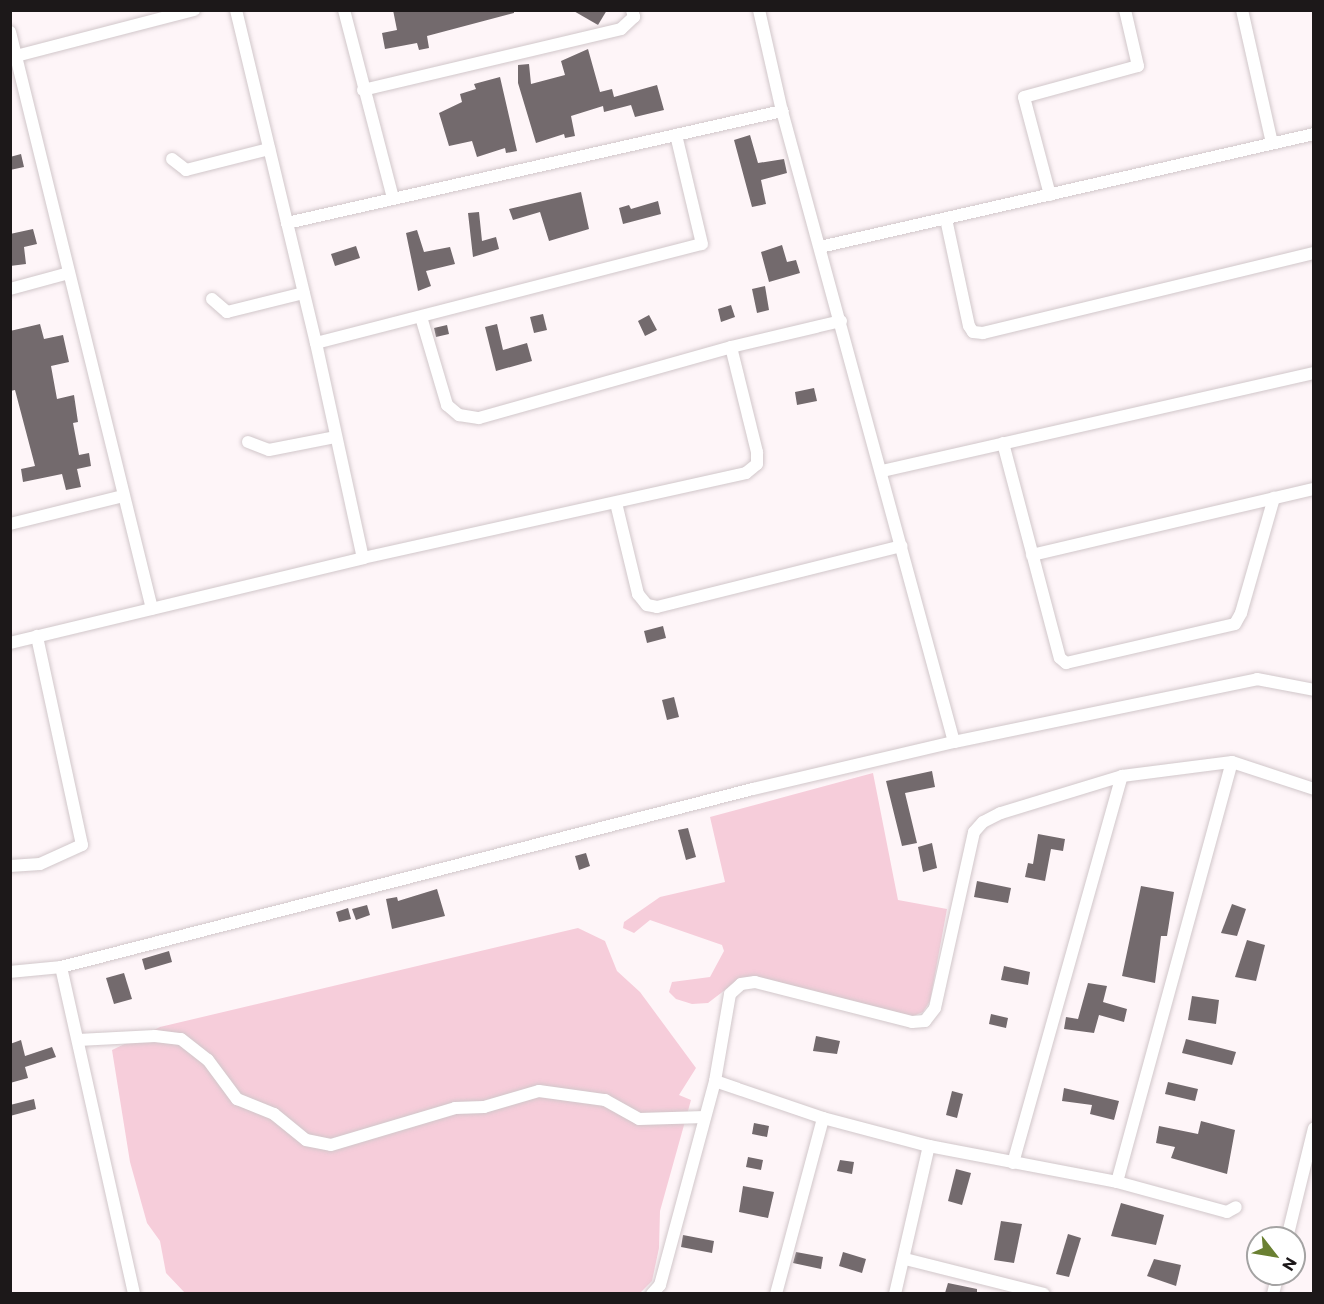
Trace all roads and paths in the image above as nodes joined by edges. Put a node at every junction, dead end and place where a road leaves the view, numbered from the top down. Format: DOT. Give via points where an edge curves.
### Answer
graph roads {
  1 [pos="194,10"];
  2 [pos="236,10"];
  3 [pos="344,10"];
  4 [pos="632,10"];
  5 [pos="759,10"];
  6 [pos="1125,10"];
  7 [pos="1242,10"];
  8 [pos="10,32"];
  9 [pos="16,56"];
  10 [pos="363,90"];
  11 [pos="782,111"];
  12 [pos="1314,134"];
  13 [pos="676,135"];
  14 [pos="1272,144"];
  15 [pos="269,149"];
  16 [pos="172,159"];
  17 [pos="1050,195"];
  18 [pos="393,198"];
  19 [pos="946,219"];
  20 [pos="287,222"];
  21 [pos="820,247"];
  22 [pos="1314,253"];
  23 [pos="69,273"];
  24 [pos="10,289"];
  25 [pos="304,293"];
  26 [pos="212,299"];
  27 [pos="421,317"];
  28 [pos="841,321"];
  29 [pos="316,343"];
  30 [pos="731,347"];
  31 [pos="1314,373"];
  32 [pos="335,436"];
  33 [pos="248,442"];
  34 [pos="1003,443"];
  35 [pos="882,471"];
  36 [pos="1314,489"];
  37 [pos="123,496"];
  38 [pos="1274,498"];
  39 [pos="616,503"];
  40 [pos="10,524"];
  41 [pos="902,546"];
  42 [pos="1032,555"];
  43 [pos="363,558"];
  44 [pos="152,609"];
  45 [pos="37,636"];
  46 [pos="10,643"];
  47 [pos="1314,690"];
  48 [pos="954,742"];
  49 [pos="1232,762"];
  50 [pos="1122,776"];
  51 [pos="1314,789"];
  52 [pos="10,866"];
  53 [pos="61,967"];
  54 [pos="10,972"];
  55 [pos="78,1040"];
  56 [pos="715,1081"];
  57 [pos="705,1117"];
  58 [pos="823,1118"];
  59 [pos="1314,1128"];
  60 [pos="929,1146"];
  61 [pos="1013,1164"];
  62 [pos="1117,1182"];
  63 [pos="1236,1207"];
  64 [pos="1290,1226"];
  65 [pos="905,1258"];
  66 [pos="134,1293"];
  67 [pos="652,1293"];
  68 [pos="776,1293"];
  69 [pos="895,1293"];
  70 [pos="1044,1293"];
  1 -- 9 [label="street"];
  2 -- 15 [label="street"];
  3 -- 10 [label="street"];
  4 -- 10 [label="street" via="634,17 621,29"];
  5 -- 11 [label="street"];
  6 -- 17 [label="street" via="1138,66 1024,97"];
  7 -- 14 [label="street"];
  8 -- 9 [label="street"];
  9 -- 23 [label="street"];
  10 -- 18 [label="street"];
  11 -- 13 [label="street"];
  11 -- 21 [label="street"];
  12 -- 14 [label="street"];
  13 -- 18 [label="street"];
  13 -- 27 [label="street" via="702,244"];
  14 -- 17 [label="street"];
  15 -- 16 [label="street" via="186,170"];
  15 -- 20 [label="street"];
  17 -- 19 [label="street"];
  18 -- 20 [label="street"];
  19 -- 21 [label="street"];
  19 -- 22 [label="street" via="969,326 974,332 983,333"];
  20 -- 25 [label="street"];
  21 -- 28 [label="street"];
  23 -- 24 [label="street"];
  23 -- 37 [label="street"];
  25 -- 26 [label="street" via="227,312"];
  25 -- 29 [label="street"];
  27 -- 29 [label="street"];
  27 -- 30 [label="street" via="447,405 459,415 479,418"];
  28 -- 30 [label="street"];
  28 -- 35 [label="street"];
  29 -- 32 [label="street"];
  30 -- 39 [label="street" via="757,465 746,473"];
  31 -- 34 [label="street"];
  32 -- 33 [label="street" via="269,450"];
  32 -- 43 [label="street"];
  34 -- 35 [label="street"];
  34 -- 42 [label="street"];
  35 -- 41 [label="street"];
  36 -- 38 [label="street"];
  37 -- 40 [label="street"];
  37 -- 44 [label="street"];
  38 -- 42 [label="street"];
  38 -- 42 [label="street" via="1241,613 1235,624 1217,631 1066,663 1060,658"];
  39 -- 41 [label="street" via="638,594 647,605 657,607"];
  39 -- 43 [label="street"];
  41 -- 48 [label="street"];
  43 -- 44 [label="street"];
  44 -- 45 [label="street"];
  45 -- 46 [label="street"];
  45 -- 52 [label="street" via="82,844 40,864"];
  47 -- 48 [label="street" via="1257,679"];
  48 -- 53 [label="street" via="753,789"];
  49 -- 50 [label="street"];
  49 -- 51 [label="street"];
  49 -- 62 [label="street"];
  50 -- 56 [label="street" via="1001,813 974,832 934,1008 925,1021 912,1022 755,982 741,984 730,994"];
  50 -- 61 [label="street"];
  53 -- 54 [label="street"];
  53 -- 55 [label="street"];
  55 -- 57 [label="street" via="155,1036 181,1040 208,1060 237,1099 274,1114 306,1140 331,1145 455,1108 484,1107 539,1091 605,1100 639,1119"];
  55 -- 66 [label="street"];
  56 -- 57 [label="street"];
  56 -- 58 [label="street"];
  57 -- 67 [label="street" via="660,1286"];
  58 -- 60 [label="street"];
  58 -- 68 [label="street"];
  59 -- 64 [label="street"];
  60 -- 61 [label="street"];
  60 -- 65 [label="street"];
  61 -- 62 [label="street"];
  62 -- 63 [label="street" via="1227,1212"];
  65 -- 69 [label="street"];
  65 -- 70 [label="street"];
}
